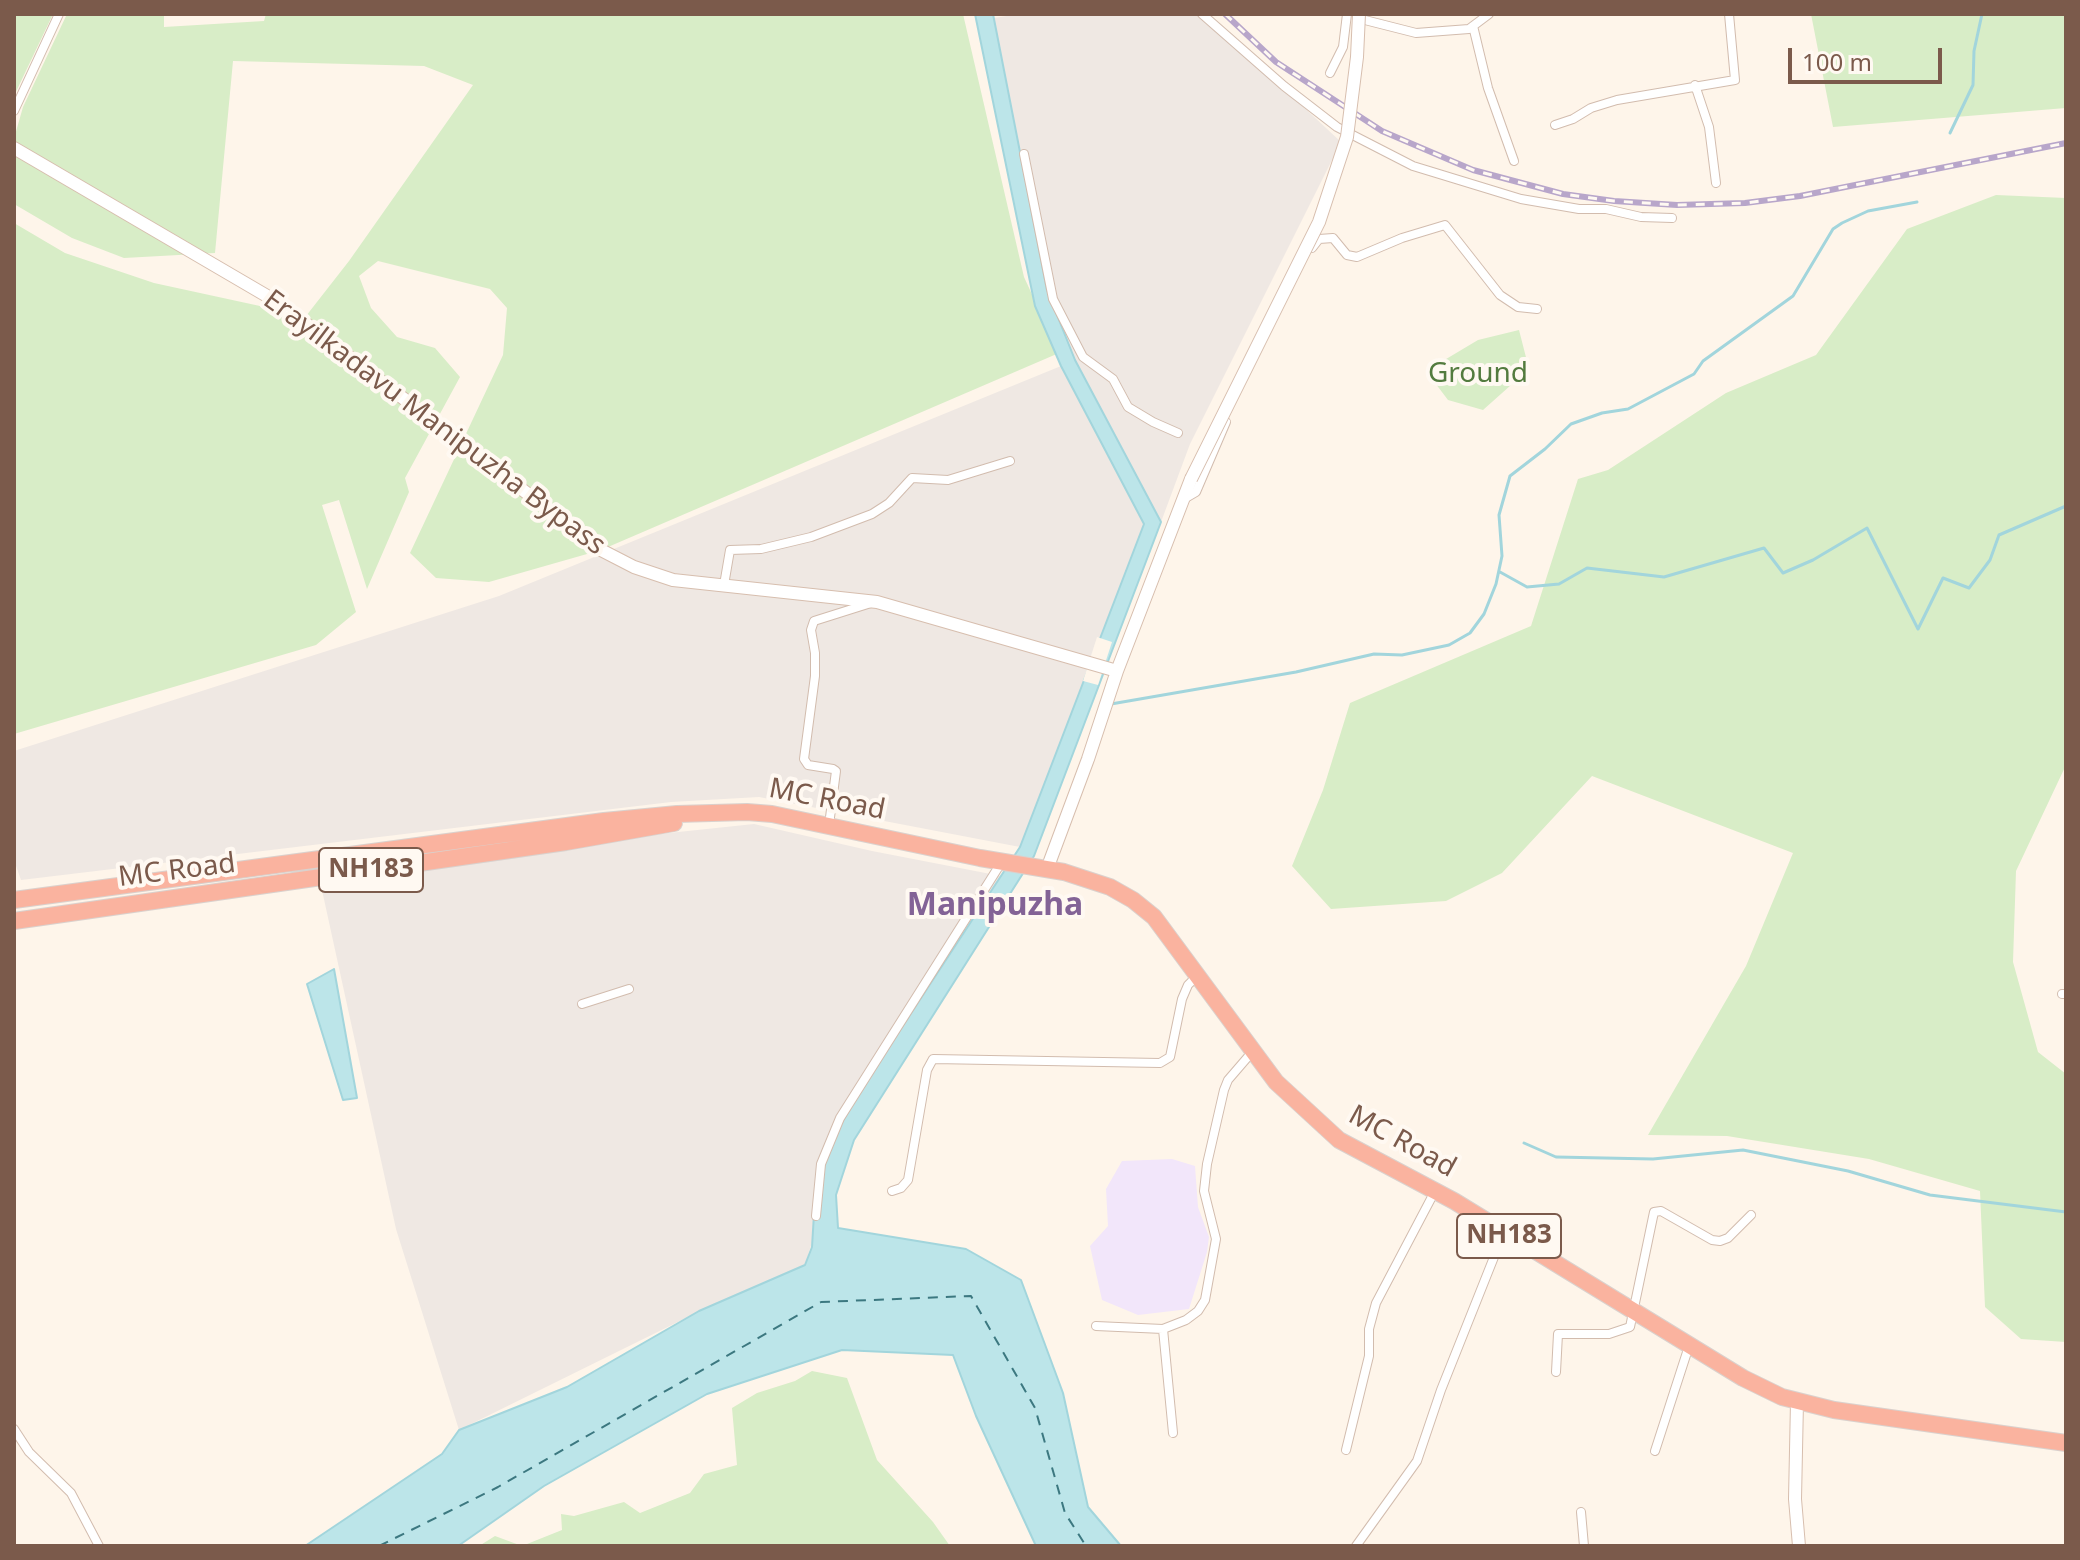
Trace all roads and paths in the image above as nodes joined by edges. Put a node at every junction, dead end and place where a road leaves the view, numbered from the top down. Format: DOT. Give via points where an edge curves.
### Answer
graph roads {
  1 [pos="59,14"];
  2 [pos="1202,14"];
  3 [pos="1489,14"];
  4 [pos="1729,14"];
  5 [pos="1355,15"];
  6 [pos="1473,26"];
  7 [pos="1330,73"];
  8 [pos="1695,85"];
  9 [pos="14,111"];
  10 [pos="1555,125"];
  11 [pos="14,148"];
  12 [pos="1024,154"];
  13 [pos="1514,161"];
  14 [pos="1716,183"];
  15 [pos="1672,218"];
  16 [pos="1537,309"];
  17 [pos="1178,433"];
  18 [pos="1010,461"];
  19 [pos="1184,499"];
  20 [pos="724,585"];
  21 [pos="877,602"];
  22 [pos="1117,671"];
  23 [pos="727,812"];
  24 [pos="829,825"];
  25 [pos="1009,863"];
  26 [pos="1047,869"];
  27 [pos="184,876"];
  28 [pos="188,897"];
  29 [pos="14,900"];
  30 [pos="14,921"];
  31 [pos="1198,975"];
  32 [pos="629,989"];
  33 [pos="582,1004"];
  34 [pos="1253,1051"];
  35 [pos="892,1191"];
  36 [pos="1435,1191"];
  37 [pos="1751,1215"];
  38 [pos="816,1216"];
  39 [pos="1504,1232"];
  40 [pos="1633,1309"];
  41 [pos="1096,1326"];
  42 [pos="1163,1329"];
  43 [pos="1689,1345"];
  44 [pos="1556,1372"];
  45 [pos="1797,1402"];
  46 [pos="14,1429"];
  47 [pos="1173,1433"];
  48 [pos="2066,1443"];
  49 [pos="1346,1450"];
  50 [pos="1655,1451"];
  51 [pos="1581,1512"];
  52 [pos="99,1546"];
  53 [pos="1356,1546"];
  54 [pos="1584,1546"];
  55 [pos="1799,1546"];
  1 -- 9 [label="street"];
  2 -- 15 [label="street" via="1337,127 1413,166 1521,199"];
  3 -- 6 [label="street"];
  4 -- 8 [label="street" via="1735,80"];
  5 -- 6 [label="street" via="1416,33"];
  5 -- 7 [label="street"];
  5 -- 19 [label="main road, bridge" via="1357,57 1347,137 1319,222"];
  6 -- 13 [label="street"];
  8 -- 10 [label="street" via="1617,100"];
  8 -- 14 [label="street" via="1709,127"];
  11 -- 20 [label="main road, Erayilkadavu Manipuzha Bypass" via="279,303 601,550 673,580"];
  12 -- 17 [label="street" via="1053,299 1083,357 1113,379 1128,407"];
  16 -- 19 [label="street" via="1518,307 1500,295 1445,225 1354,258 1337,240 1319,239 1226,420 1196,492"];
  18 -- 20 [label="street" via="948,480 912,478 872,514 811,537 730,550"];
  19 -- 22 [label="main road"];
  20 -- 21 [label="main road, Erayilkadavu Manipuzha Bypass"];
  21 -- 22 [label="main road, Erayilkadavu Manipuzha Bypass"];
  21 -- 24 [label="street" via="812,625 815,676 804,759 808,765 836,771"];
  22 -- 26 [label="main road"];
  23 -- 24 [label="highway, MC Road / NH183"];
  23 -- 27 [label="highway, MC Road / NH183" via="604,821"];
  23 -- 28 [label="highway, MC Road / NH183" via="626,833"];
  24 -- 25 [label="highway, MC Road / NH183"];
  25 -- 26 [label="highway, MC Road / NH183"];
  25 -- 38 [label="street" via="840,1118 821,1164"];
  26 -- 31 [label="highway, MC Road / NH183" via="1083,877 1133,900 1163,927"];
  27 -- 28 [label="highway"];
  27 -- 29 [label="highway, MC Road / NH183"];
  28 -- 30 [label="highway, MC Road / NH183"];
  31 -- 34 [label="highway, MC Road / NH183"];
  31 -- 35 [label="street" via="1182,999 1170,1057 1160,1063 933,1059 908,1180"];
  32 -- 33 [label="street"];
  34 -- 36 [label="highway, MC Road / NH183" via="1295,1102 1339,1140"];
  34 -- 42 [label="street" via="1228,1080 1207,1164 1204,1191 1216,1239 1205,1300 1186,1320"];
  36 -- 39 [label="highway, MC Road / NH183"];
  36 -- 49 [label="street" via="1376,1303"];
  37 -- 40 [label="street" via="1720,1241 1654,1212"];
  39 -- 40 [label="highway, MC Road / NH183"];
  39 -- 53 [label="street" via="1417,1461"];
  40 -- 43 [label="highway, MC Road / NH183"];
  40 -- 44 [label="street" via="1630,1327 1621,1332 1558,1334"];
  41 -- 42 [label="street"];
  42 -- 47 [label="street"];
  43 -- 45 [label="highway, MC Road / NH183"];
  43 -- 50 [label="street"];
  45 -- 48 [label="highway, MC Road / NH183"];
  45 -- 55 [label="main road" via="1794,1486"];
  46 -- 52 [label="street" via="29,1452 71,1493"];
  51 -- 54 [label="street"];
}
